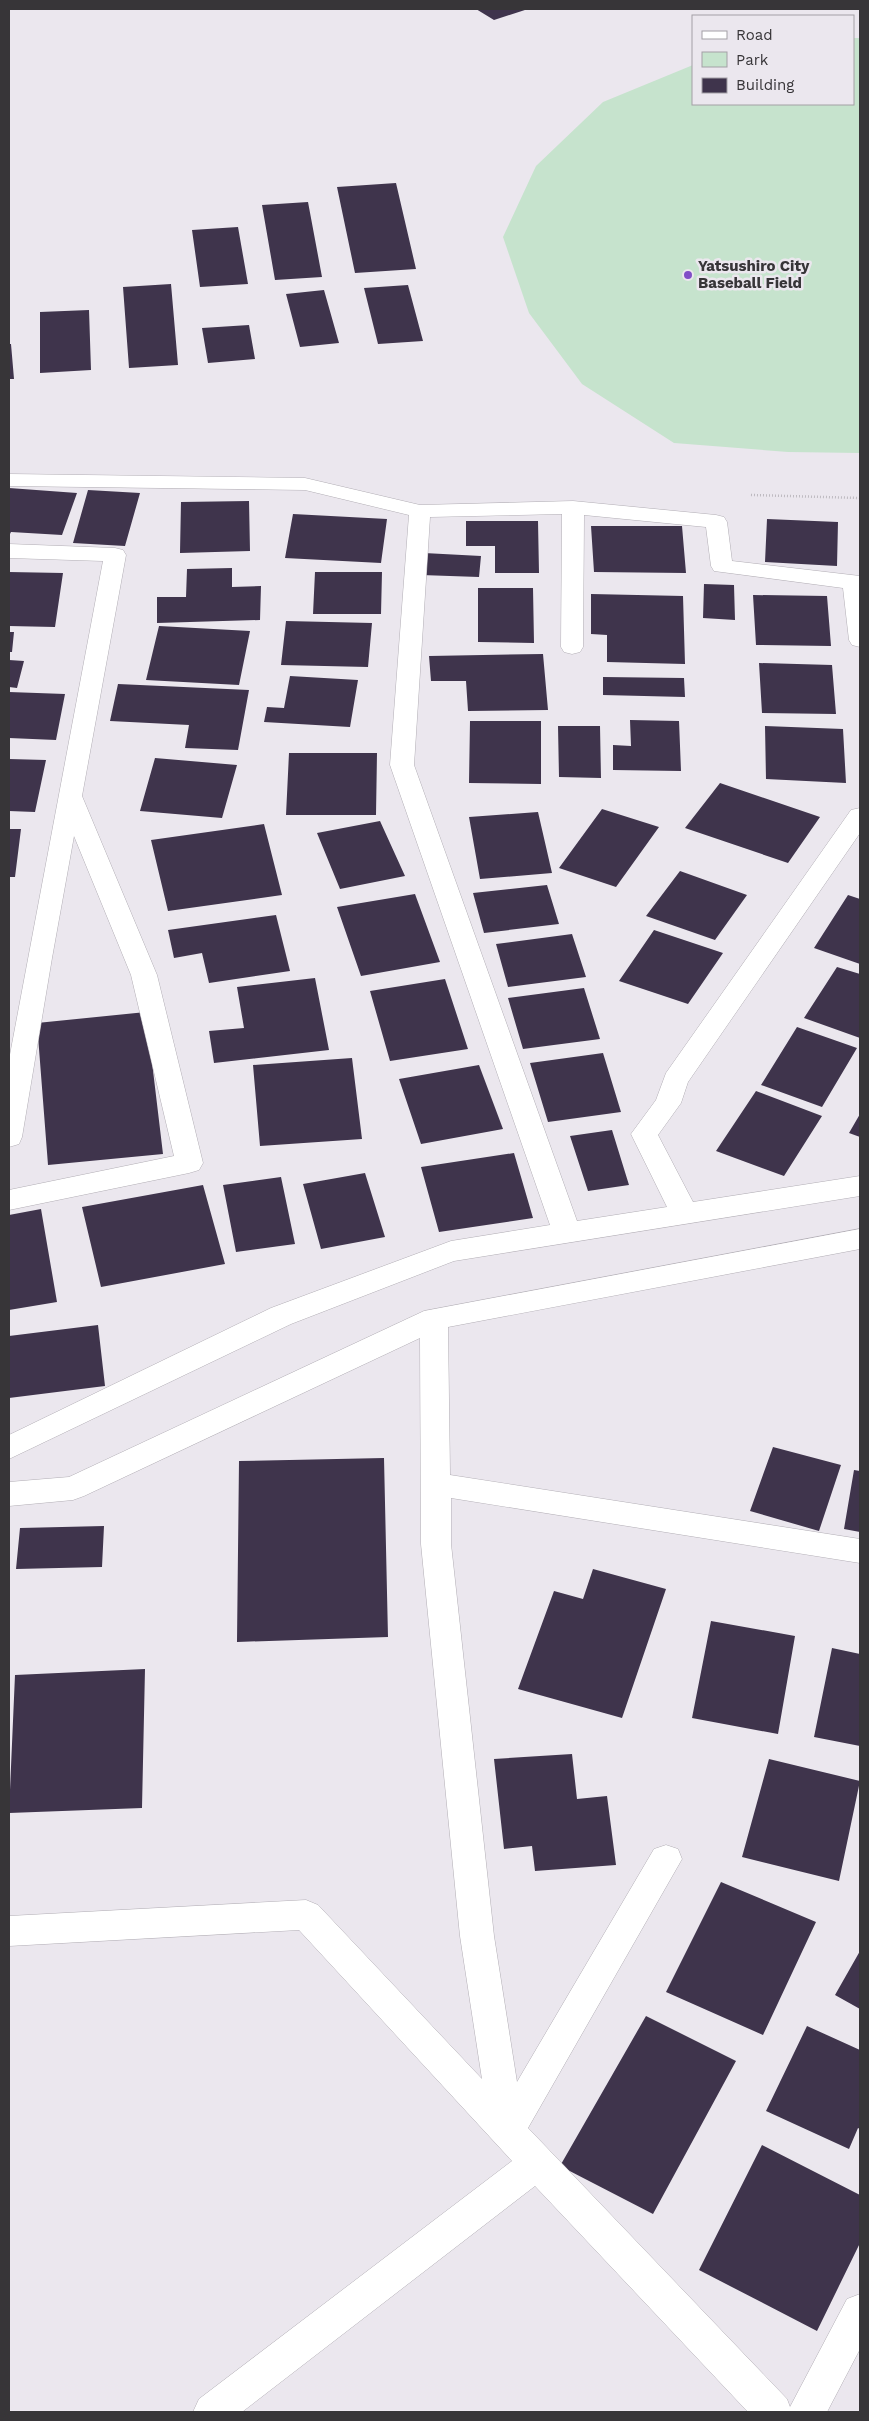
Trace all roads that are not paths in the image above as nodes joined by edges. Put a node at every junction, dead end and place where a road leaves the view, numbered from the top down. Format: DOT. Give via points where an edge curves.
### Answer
graph roads {
  1 [pos="9,480"];
  2 [pos="573,507"];
  3 [pos="420,511"];
  4 [pos="9,551"];
  5 [pos="857,582"];
  6 [pos="860,640"];
  7 [pos="572,647"];
  8 [pos="70,796"];
  9 [pos="860,816"];
  10 [pos="9,1137"];
  11 [pos="860,1186"];
  12 [pos="9,1200"];
  13 [pos="685,1214"];
  14 [pos="568,1233"];
  15 [pos="860,1238"];
  16 [pos="434,1319"];
  17 [pos="9,1448"];
  18 [pos="434,1484"];
  19 [pos="9,1494"];
  20 [pos="860,1551"];
  21 [pos="666,1858"];
  22 [pos="9,1931"];
  23 [pos="507,2131"];
  24 [pos="537,2163"];
  25 [pos="860,2312"];
  26 [pos="212,2412"];
  27 [pos="774,2412"];
  28 [pos="807,2412"];
  1 -- 3 [label="street" via="305,484"];
  2 -- 3 [label="street"];
  2 -- 5 [label="street" via="716,522 722,566"];
  2 -- 7 [label="street"];
  3 -- 14 [label="street" via="402,765"];
  4 -- 8 [label="street" via="115,555"];
  5 -- 6 [label="street"];
  8 -- 10 [label="street" via="38,958"];
  8 -- 12 [label="street" via="144,975 189,1162"];
  9 -- 13 [label="street" via="675,1080 668,1103 644,1134"];
  11 -- 13 [label="street"];
  13 -- 14 [label="street"];
  14 -- 17 [label="street" via="451,1251 290,1312"];
  15 -- 16 [label="street"];
  16 -- 18 [label="street"];
  16 -- 19 [label="street" via="73,1488"];
  18 -- 20 [label="street"];
  18 -- 23 [label="street" via="436,1544 477,1936"];
  21 -- 23 [label="street"];
  22 -- 23 [label="street" via="306,1915"];
  23 -- 24 [label="street"];
  24 -- 26 [label="street"];
  24 -- 27 [label="street"];
  25 -- 28 [label="street"];
}
